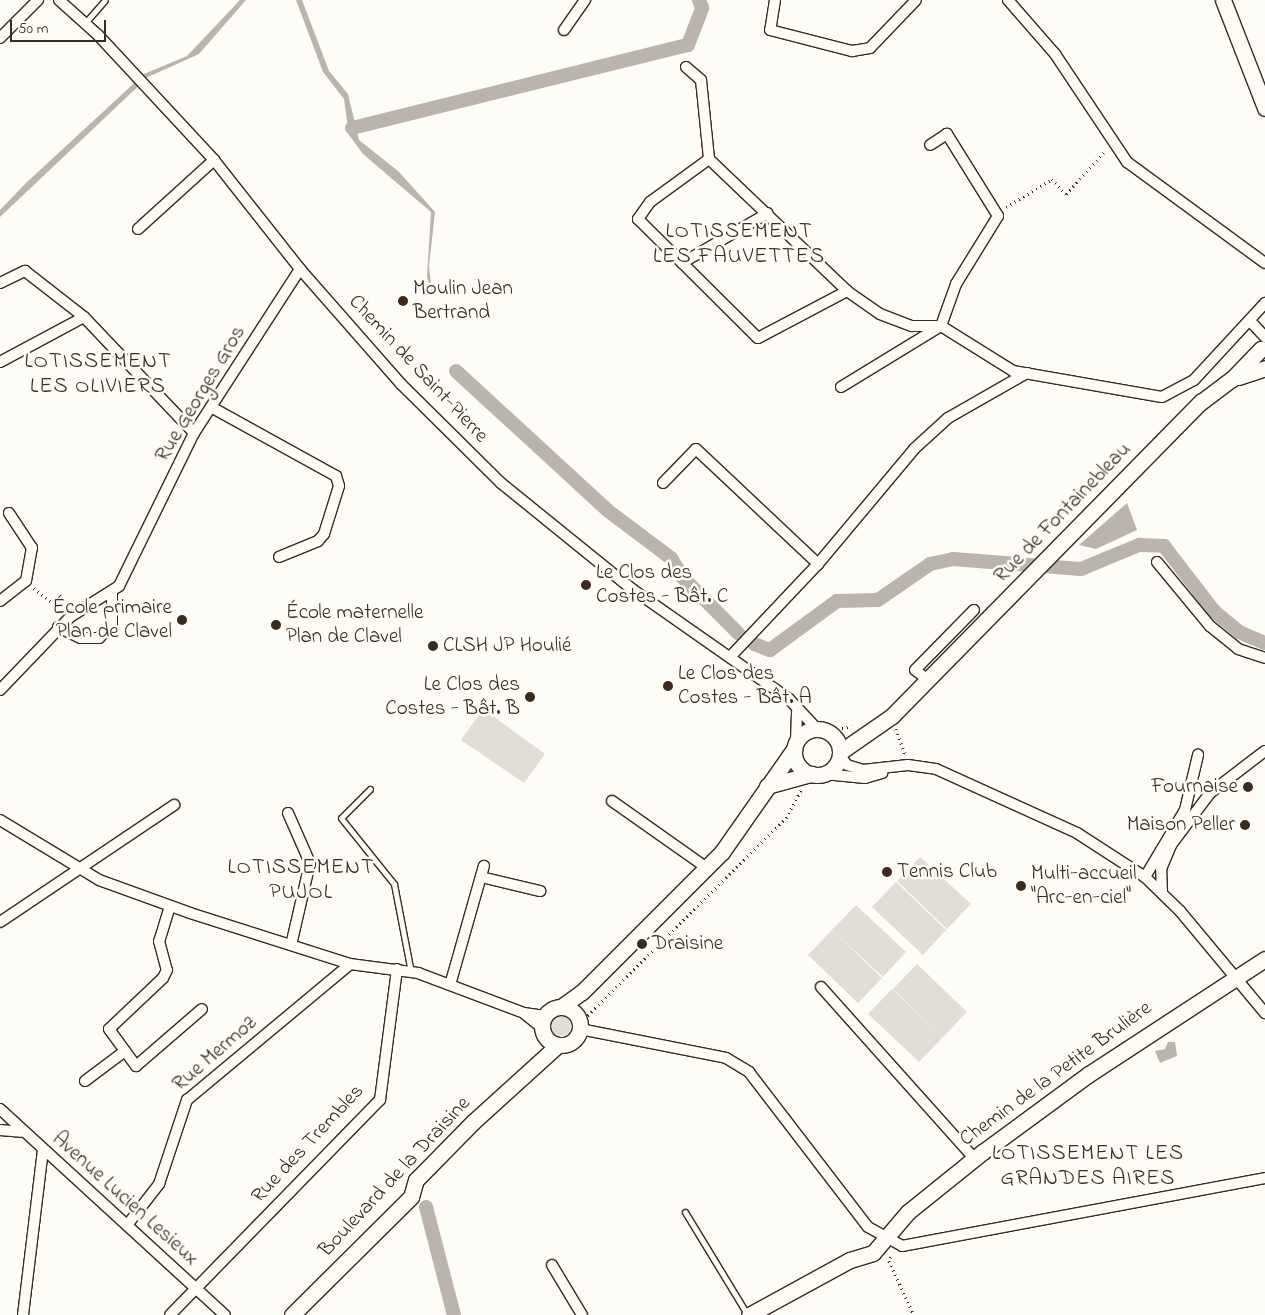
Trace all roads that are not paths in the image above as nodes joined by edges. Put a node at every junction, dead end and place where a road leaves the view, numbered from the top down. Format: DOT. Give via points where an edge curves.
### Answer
graph roads {
  1 [pos="38,0"];
  2 [pos="59,0"];
  3 [pos="105,0"];
  4 [pos="585,0"];
  5 [pos="775,0"];
  6 [pos="916,0"];
  7 [pos="1008,0"];
  8 [pos="1223,0"];
  9 [pos="85,23"];
  10 [pos="564,30"];
  11 [pos="0,38"];
  12 [pos="686,67"];
  13 [pos="1262,91"];
  14 [pos="1265,108"];
  15 [pos="930,145"];
  16 [pos="709,159"];
  17 [pos="214,160"];
  18 [pos="768,213"];
  19 [pos="138,229"];
  20 [pos="682,263"];
  21 [pos="1265,263"];
  22 [pos="300,270"];
  23 [pos="0,283"];
  24 [pos="847,291"];
  25 [pos="1265,303"];
  26 [pos="84,317"];
  27 [pos="1251,322"];
  28 [pos="941,326"];
  29 [pos="1265,328"];
  30 [pos="1264,346"];
  31 [pos="0,362"];
  32 [pos="1265,368"];
  33 [pos="1027,373"];
  34 [pos="1232,380"];
  35 [pos="841,387"];
  36 [pos="211,407"];
  37 [pos="194,432"];
  38 [pos="664,483"];
  39 [pos="9,513"];
  40 [pos="279,558"];
  41 [pos="1157,562"];
  42 [pos="818,564"];
  43 [pos="112,593"];
  44 [pos="0,602"];
  45 [pos="974,610"];
  46 [pos="58,627"];
  47 [pos="730,657"];
  48 [pos="1265,658"];
  49 [pos="928,680"];
  50 [pos="0,690"];
  51 [pos="797,712"];
  52 [pos="817,729"];
  53 [pos="795,745"];
  54 [pos="838,749"];
  55 [pos="1265,751"];
  56 [pos="1198,755"];
  57 [pos="889,770"];
  58 [pos="817,774"];
  59 [pos="767,786"];
  60 [pos="370,789"];
  61 [pos="612,801"];
  62 [pos="174,805"];
  63 [pos="288,812"];
  64 [pos="0,820"];
  65 [pos="484,866"];
  66 [pos="707,868"];
  67 [pos="80,870"];
  68 [pos="481,877"];
  69 [pos="1145,877"];
  70 [pos="540,891"];
  71 [pos="1162,893"];
  72 [pos="170,906"];
  73 [pos="0,922"];
  74 [pos="291,945"];
  75 [pos="1265,959"];
  76 [pos="350,964"];
  77 [pos="397,969"];
  78 [pos="411,972"];
  79 [pos="1233,977"];
  80 [pos="450,985"];
  81 [pos="821,987"];
  82 [pos="582,992"];
  83 [pos="561,1007"];
  84 [pos="202,1009"];
  85 [pos="1265,1013"];
  86 [pos="579,1022"];
  87 [pos="548,1032"];
  88 [pos="125,1051"];
  89 [pos="85,1081"];
  90 [pos="0,1109"];
  91 [pos="0,1130"];
  92 [pos="21,1132"];
  93 [pos="43,1150"];
  94 [pos="975,1158"];
  95 [pos="1265,1178"];
  96 [pos="685,1212"];
  97 [pos="128,1224"];
  98 [pos="886,1241"];
  99 [pos="552,1265"];
  100 [pos="196,1288"];
  101 [pos="23,1315"];
  102 [pos="170,1315"];
  103 [pos="225,1315"];
  104 [pos="292,1315"];
  105 [pos="582,1315"];
  106 [pos="749,1315"];
  1 -- 11 [label="street"];
  2 -- 9 [label="street, Chemin de Saint-Pierre"];
  3 -- 9 [label="lane"];
  4 -- 10 [label="street"];
  5 -- 6 [label="street" via="770,30 852,51 870,48"];
  7 -- 21 [label="street" via="1055,54 1127,162 1154,186"];
  8 -- 13 [label="street"];
  9 -- 17 [label="street, Chemin de Saint-Pierre"];
  12 -- 16 [label="street" via="701,80"];
  13 -- 14 [label="street"];
  15 -- 28 [label="street" via="947,134 996,213 956,284"];
  16 -- 18 [label="street"];
  16 -- 20 [label="street" via="650,202 638,219"];
  17 -- 19 [label="street"];
  17 -- 22 [label="street, Chemin de Saint-Pierre"];
  18 -- 20 [label="street"];
  18 -- 24 [label="street"];
  20 -- 24 [label="street" via="758,338"];
  22 -- 36 [label="street, Rue Georges Gros"];
  22 -- 47 [label="street, Chemin de Saint-Pierre" via="401,384 501,483 632,590"];
  23 -- 26 [label="street" via="26,271"];
  24 -- 28 [label="street" via="880,314 912,326"];
  25 -- 27 [label="street"];
  26 -- 31 [label="street"];
  26 -- 37 [label="street"];
  27 -- 29 [label="street"];
  27 -- 30 [label="street"];
  27 -- 33 [label="street" via="1194,380 1162,397"];
  28 -- 33 [label="street" via="1013,371"];
  28 -- 35 [label="street"];
  30 -- 34 [label="street, Rue de Fontainebleau"];
  32 -- 34 [label="street, Rue de Fontainebleau"];
  33 -- 42 [label="street" via="948,418 914,449"];
  34 -- 49 [label="street, Rue de Fontainebleau" via="1201,402"];
  36 -- 37 [label="street, Rue Georges Gros"];
  36 -- 40 [label="street" via="336,476 339,486 324,534"];
  37 -- 43 [label="street, Rue Georges Gros"];
  38 -- 42 [label="street" via="696,449"];
  39 -- 44 [label="street" via="32,548 26,581"];
  41 -- 48 [label="street" via="1210,626 1238,650"];
  42 -- 47 [label="street"];
  43 -- 46 [label="street" via="70,616"];
  43 -- 46 [label="street, Rue Georges Gros" via="112,624 98,638 81,638"];
  45 -- 49 [label="street" via="915,670"];
  46 -- 50 [label="street"];
  47 -- 51 [label="street, Chemin de Saint-Pierre" via="789,699"];
  49 -- 54 [label="street, Rue de Fontainebleau" via="898,710"];
  51 -- 52 [label="street, Chemin de Saint-Pierre"];
  51 -- 53 [label="street"];
  52 -- 53 [label="street"];
  52 -- 54 [label="street"];
  53 -- 58 [label="street" via="797,765"];
  53 -- 59 [label="street"];
  54 -- 57 [label="street" via="847,765 863,770"];
  54 -- 58 [label="street, Rue de Fontainebleau"];
  55 -- 71 [label="street" via="1210,793 1171,845 1161,869"];
  56 -- 69 [label="street" via="1185,810"];
  57 -- 58 [label="street" via="865,778"];
  57 -- 69 [label="street" via="908,765 936,769 1077,833"];
  58 -- 59 [label="street"];
  59 -- 66 [label="street"];
  60 -- 78 [label="lane" via="341,818 394,884"];
  61 -- 66 [label="street"];
  62 -- 67 [label="street"];
  63 -- 74 [label="street" via="310,863"];
  64 -- 67 [label="street"];
  65 -- 68 [label="street"];
  66 -- 82 [label="street"];
  67 -- 72 [label="street"];
  67 -- 73 [label="street"];
  68 -- 70 [label="street"];
  68 -- 80 [label="street"];
  69 -- 71 [label="street"];
  71 -- 79 [label="street"];
  72 -- 74 [label="street"];
  72 -- 88 [label="street" via="159,941 167,970 163,978 109,1028"];
  74 -- 76 [label="street"];
  75 -- 79 [label="street, Chemin de la Petite Brulière"];
  76 -- 77 [label="street"];
  76 -- 97 [label="street, Rue Mermoz" via="187,1100 159,1184"];
  77 -- 78 [label="street"];
  77 -- 100 [label="street, Rue des Trembles" via="380,1100"];
  78 -- 80 [label="street"];
  79 -- 85 [label="street"];
  79 -- 94 [label="street, Chemin de la Petite Brulière"];
  80 -- 87 [label="street" via="524,1013"];
  81 -- 94 [label="street"];
  82 -- 83 [label="street"];
  82 -- 86 [label="street"];
  83 -- 86 [label="street"];
  83 -- 87 [label="street"];
  84 -- 88 [label="street" via="136,1066"];
  86 -- 87 [label="street" via="570,1043"];
  86 -- 98 [label="street" via="726,1058 749,1072 868,1227"];
  87 -- 104 [label="street, Boulevard de la Draisine" via="530,1068 422,1174 411,1197"];
  88 -- 89 [label="street"];
  90 -- 92 [label="street, Avenue Lucien Lesieux"];
  91 -- 92 [label="street"];
  92 -- 93 [label="street, Avenue Lucien Lesieux"];
  93 -- 97 [label="street, Avenue Lucien Lesieux"];
  93 -- 101 [label="street"];
  94 -- 98 [label="street, Chemin de la Petite Brulière" via="908,1212"];
  95 -- 98 [label="street" via="902,1246"];
  96 -- 106 [label="lane"];
  97 -- 100 [label="street, Avenue Lucien Lesieux"];
  98 -- 106 [label="street, Chemin de la Petite Brulière" via="873,1253 840,1265"];
  99 -- 105 [label="street"];
  100 -- 102 [label="street, Rue des Trembles"];
  100 -- 103 [label="street, Avenue Lucien Lesieux"];
}
